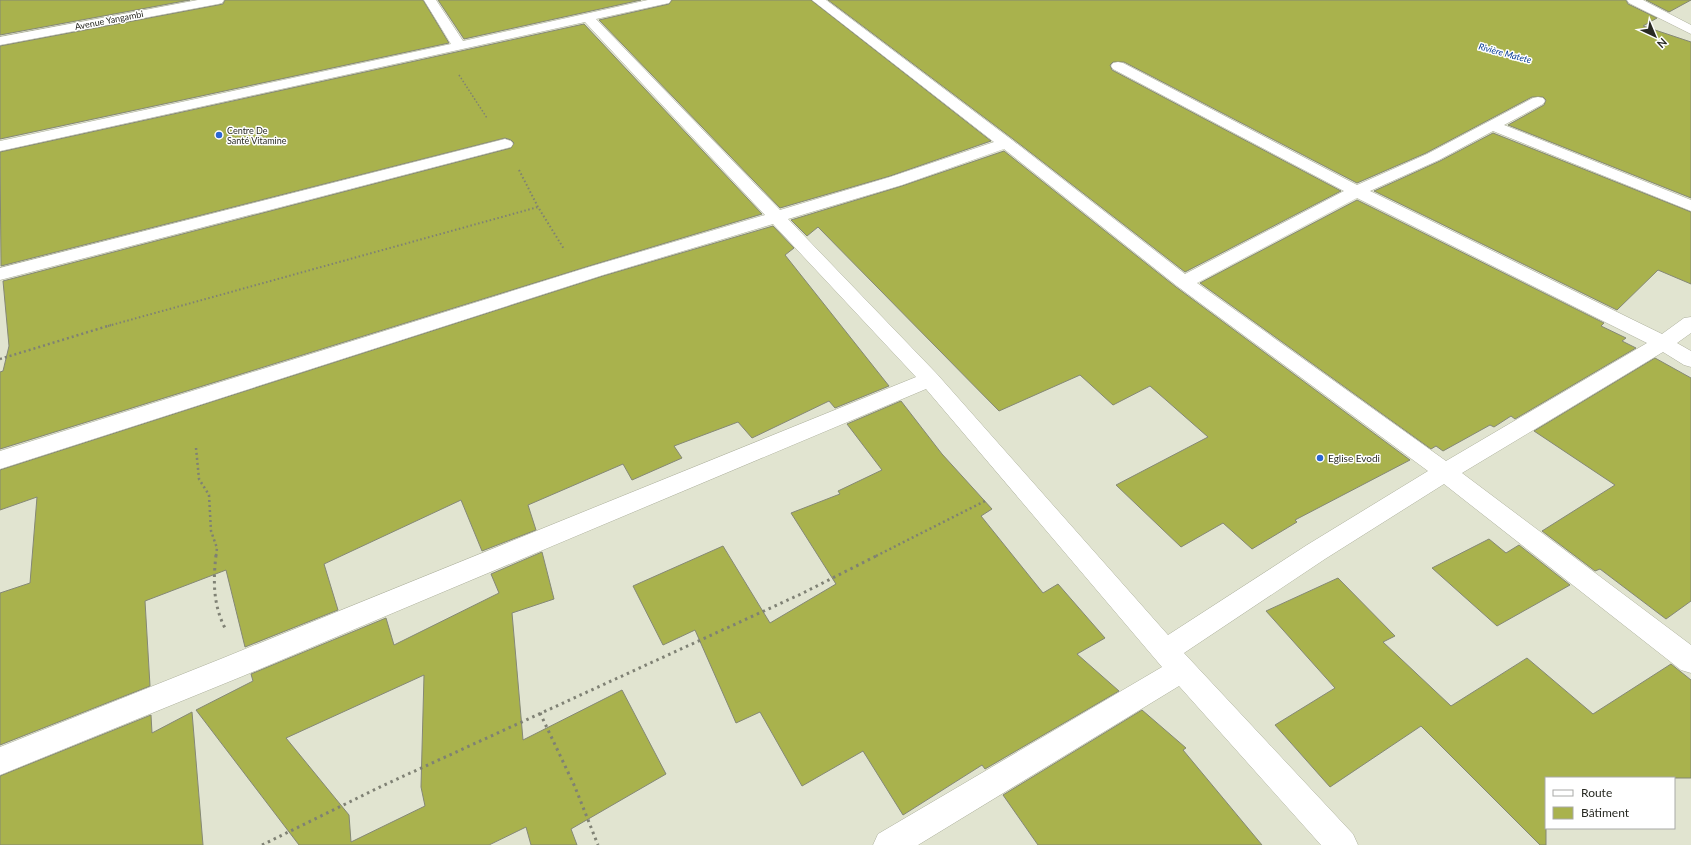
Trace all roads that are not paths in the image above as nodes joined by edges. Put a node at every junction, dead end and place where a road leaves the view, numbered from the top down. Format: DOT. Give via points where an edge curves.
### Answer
graph roads {
  1 [pos="218,0"];
  2 [pos="430,0"];
  3 [pos="665,0"];
  4 [pos="818,0"];
  5 [pos="1632,0"];
  6 [pos="588,18"];
  7 [pos="1691,30"];
  8 [pos="0,41"];
  9 [pos="460,46"];
  10 [pos="1118,66"];
  11 [pos="1538,101"];
  12 [pos="1491,125"];
  13 [pos="1006,143"];
  14 [pos="505,144"];
  15 [pos="0,146"];
  16 [pos="1356,191"];
  17 [pos="1691,206"];
  18 [pos="776,216"];
  19 [pos="0,274"];
  20 [pos="1184,282"];
  21 [pos="1691,323"];
  22 [pos="1663,343"];
  23 [pos="1691,360"];
  24 [pos="930,379"];
  25 [pos="0,460"];
  26 [pos="1445,472"];
  27 [pos="1174,660"];
  28 [pos="1691,661"];
  29 [pos="0,761"];
  30 [pos="889,845"];
  31 [pos="1342,845"];
  1 -- 8 [label="street, Avenue Yangambi"];
  2 -- 9 [label="street"];
  3 -- 6 [label="street"];
  4 -- 13 [label="street"];
  5 -- 7 [label="street"];
  6 -- 9 [label="street"];
  6 -- 18 [label="street"];
  9 -- 15 [label="street"];
  10 -- 16 [label="street"];
  11 -- 12 [label="street"];
  12 -- 16 [label="street" via="1433,157"];
  12 -- 17 [label="street"];
  13 -- 18 [label="street" via="896,181"];
  13 -- 20 [label="street"];
  14 -- 19 [label="street"];
  16 -- 20 [label="street"];
  16 -- 22 [label="street"];
  18 -- 24 [label="street"];
  18 -- 25 [label="street"];
  20 -- 26 [label="street"];
  21 -- 22 [label="street"];
  22 -- 23 [label="street"];
  22 -- 26 [label="street"];
  24 -- 27 [label="street"];
  24 -- 29 [label="street"];
  26 -- 27 [label="street" via="1316,552"];
  26 -- 28 [label="street"];
  27 -- 30 [label="street"];
  27 -- 31 [label="street"];
}
